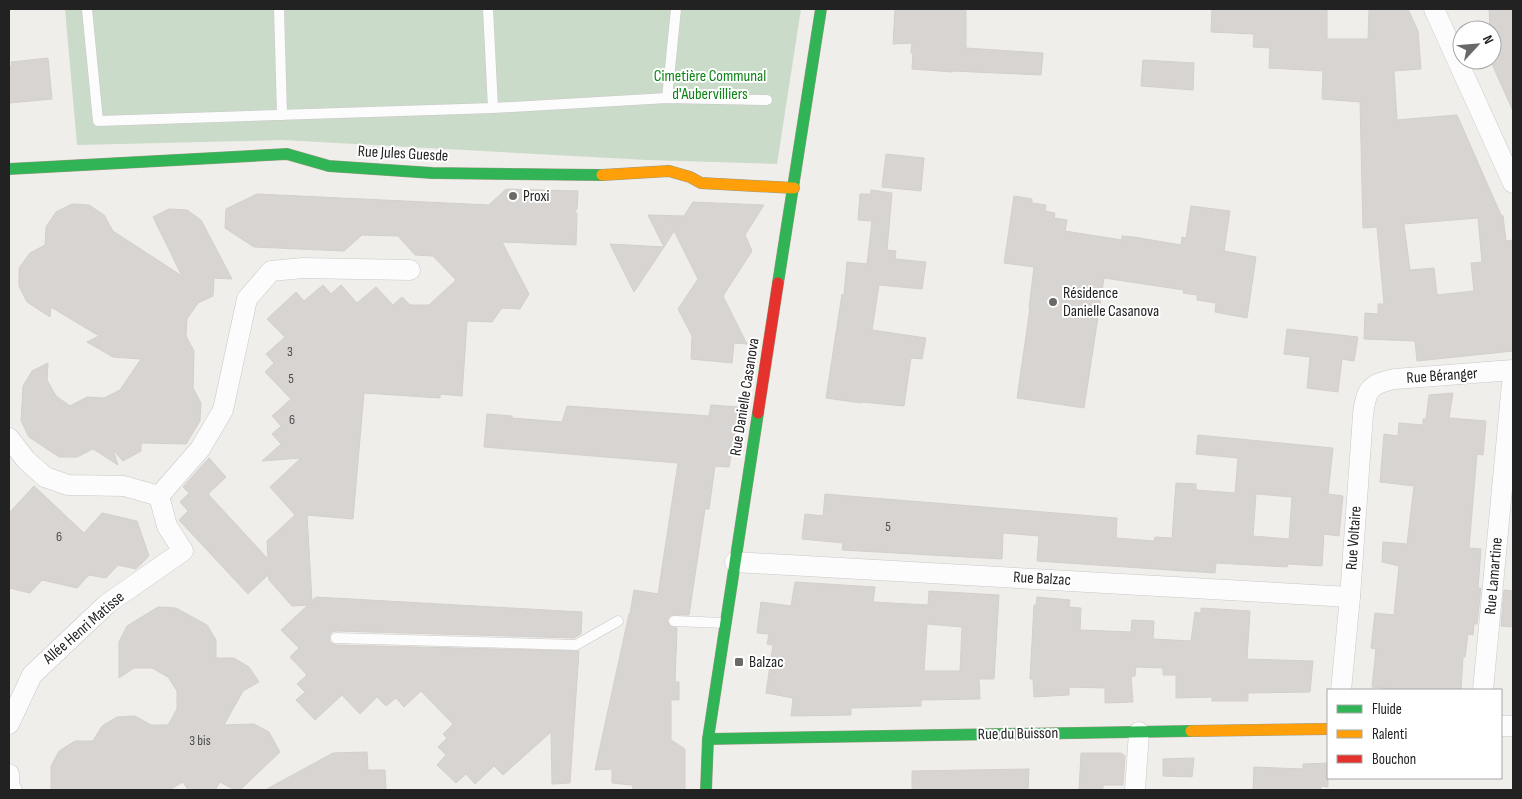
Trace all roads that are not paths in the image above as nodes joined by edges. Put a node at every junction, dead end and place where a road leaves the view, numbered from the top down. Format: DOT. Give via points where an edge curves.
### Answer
graph roads {
  1 [pos="87,9"];
  2 [pos="280,9"];
  3 [pos="488,9"];
  4 [pos="676,9"];
  5 [pos="821,9"];
  6 [pos="1434,9"];
  7 [pos="667,98"];
  8 [pos="767,100"];
  9 [pos="493,108"];
  10 [pos="282,115"];
  11 [pos="9,169"];
  12 [pos="1513,183"];
  13 [pos="794,188"];
  14 [pos="410,270"];
  15 [pos="1513,372"];
  16 [pos="1371,387"];
  17 [pos="9,438"];
  18 [pos="159,496"];
  19 [pos="735,562"];
  20 [pos="1350,596"];
  21 [pos="618,621"];
  22 [pos="674,621"];
  23 [pos="725,623"];
  24 [pos="336,638"];
  25 [pos="1341,689"];
  26 [pos="1483,689"];
  27 [pos="9,724"];
  28 [pos="1327,729"];
  29 [pos="1139,732"];
  30 [pos="708,739"];
  31 [pos="9,774"];
  32 [pos="12,790"];
  33 [pos="706,790"];
  34 [pos="1135,790"];
  1 -- 10 [label="lane" via="98,121"];
  2 -- 10 [label="lane"];
  3 -- 9 [label="lane"];
  4 -- 7 [label="lane"];
  5 -- 13 [label="street, Rue Danielle Casanova"];
  6 -- 12 [label="street"];
  7 -- 8 [label="lane"];
  7 -- 9 [label="lane"];
  9 -- 10 [label="lane"];
  11 -- 13 [label="street, Rue Jules Guesde" via="287,154 329,166 432,173 613,176 662,171 690,177 700,183"];
  13 -- 19 [label="street, Rue Danielle Casanova"];
  14 -- 18 [label="street" via="303,268 270,271 247,299 223,410 200,449"];
  15 -- 16 [label="street, Rue Béranger" via="1395,379"];
  15 -- 26 [label="street, Rue Lamartine"];
  16 -- 20 [label="street, Rue Voltaire" via="1363,415"];
  17 -- 18 [label="street" via="45,477 68,485 124,486"];
  18 -- 27 [label="street, Allée Henri Matisse" via="167,526 183,552 108,604 32,675"];
  19 -- 20 [label="street, Rue Balzac"];
  19 -- 23 [label="street, Rue Danielle Casanova"];
  20 -- 25 [label="street, Rue Voltaire"];
  21 -- 24 [label="lane" via="576,645"];
  22 -- 23 [label="lane"];
  23 -- 30 [label="street, Rue Danielle Casanova"];
  28 -- 29 [label="street, Rue du Buisson"];
  29 -- 30 [label="street, Rue du Buisson"];
  29 -- 34 [label="street"];
  30 -- 33 [label="street, Rue Danielle Casanova"];
  31 -- 32 [label="street"];
}
